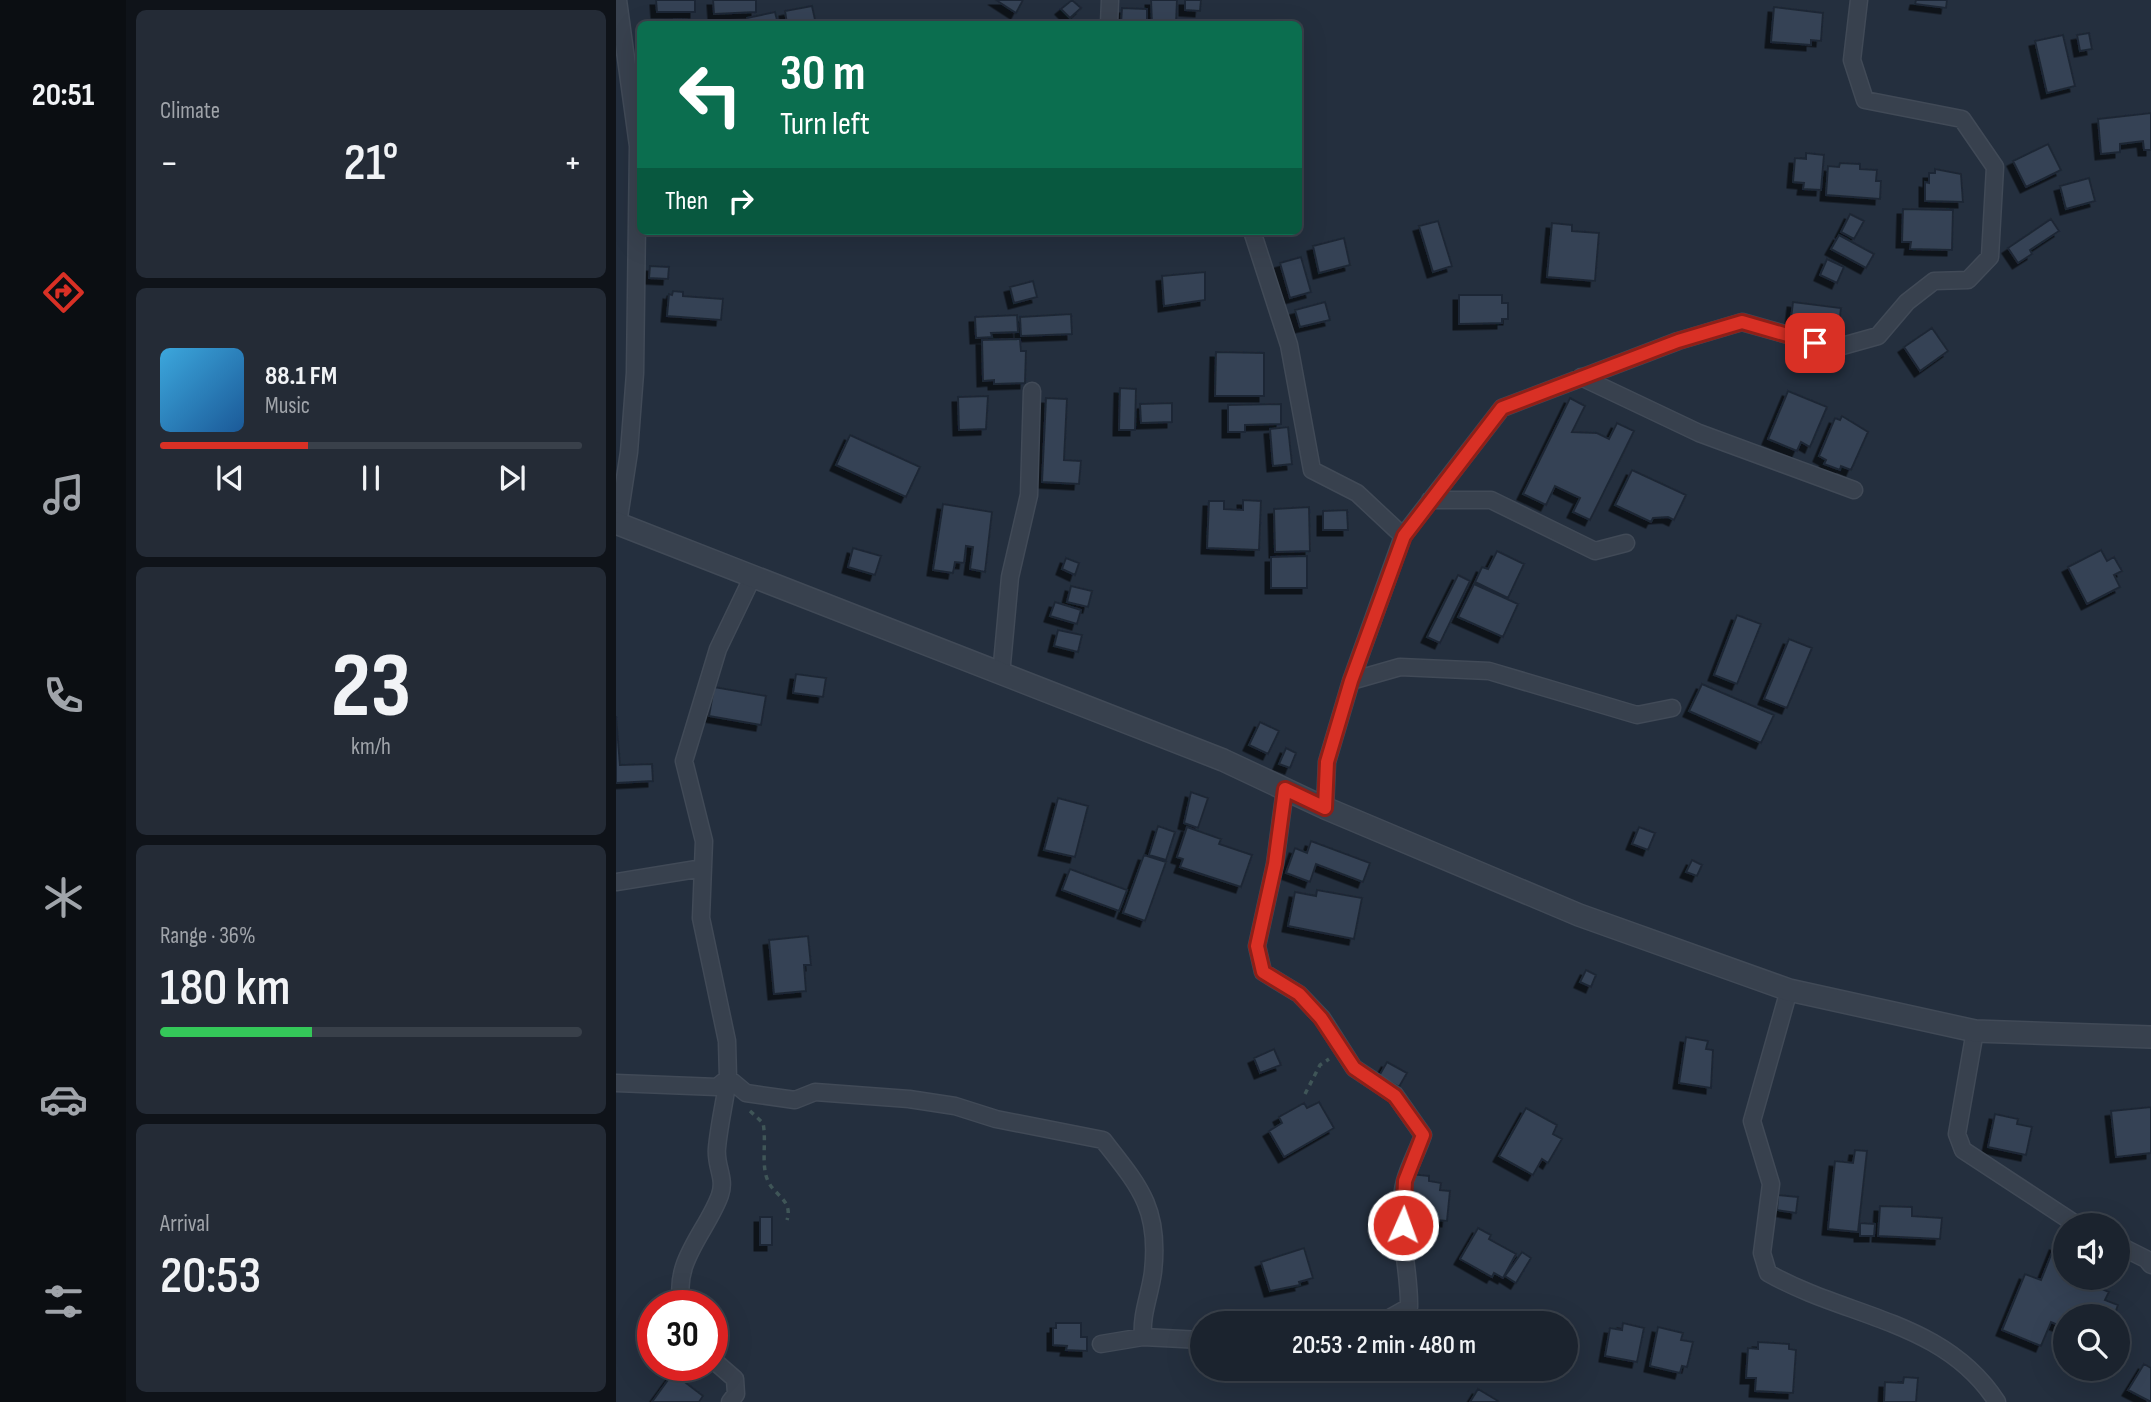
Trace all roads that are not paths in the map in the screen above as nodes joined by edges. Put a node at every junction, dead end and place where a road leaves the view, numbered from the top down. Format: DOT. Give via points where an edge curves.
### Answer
graph roads {
  1 [pos="618,0"];
  2 [pos="1110,0"];
  3 [pos="1859,0"];
  4 [pos="1109,21"];
  5 [pos="637,139"];
  6 [pos="639,235"];
  7 [pos="1253,235"];
  8 [pos="1581,377"];
  9 [pos="1032,391"];
  10 [pos="1854,491"];
  11 [pos="1430,500"];
  12 [pos="617,523"];
  13 [pos="1404,536"];
  14 [pos="1626,543"];
  15 [pos="752,578"];
  16 [pos="1001,675"];
  17 [pos="1351,681"];
  18 [pos="1672,709"];
  19 [pos="1285,789"];
  20 [pos="1325,808"];
  21 [pos="703,868"];
  22 [pos="616,882"];
  23 [pos="1790,990"];
  24 [pos="1975,1031"];
  25 [pos="2151,1037"];
  26 [pos="728,1078"];
  27 [pos="616,1083"];
  28 [pos="2059,1213"];
  29 [pos="2130,1251"];
  30 [pos="2151,1265"];
  31 [pos="681,1290"];
  32 [pos="1402,1311"];
  33 [pos="1143,1336"];
  34 [pos="1190,1339"];
  35 [pos="1101,1344"];
  36 [pos="728,1373"];
  37 [pos="730,1402"];
  38 [pos="1997,1402"];
  1 -- 5 [label="street"];
  2 -- 4 [label="street"];
  3 -- 8 [label="street" via="1852,60 1866,100 1962,119 1995,167 1990,257 1968,280 1934,281 1907,302 1878,336 1835,348 1742,322"];
  6 -- 12 [label="street" via="635,373"];
  7 -- 13 [label="street" via="1289,345 1312,470 1357,493"];
  8 -- 10 [label="street" via="1699,433"];
  8 -- 11 [label="street" via="1502,408"];
  9 -- 16 [label="street" via="1029,495 1010,577"];
  11 -- 13 [label="street"];
  11 -- 14 [label="street" via="1491,500 1595,551"];
  12 -- 15 [label="street"];
  13 -- 17 [label="street"];
  15 -- 16 [label="street"];
  15 -- 21 [label="street" via="718,649 684,761 704,841"];
  16 -- 19 [label="street" via="1223,760"];
  17 -- 18 [label="street" via="1400,667 1489,671 1637,715"];
  17 -- 20 [label="street" via="1327,762"];
  19 -- 20 [label="street"];
  19 -- 32 [label="street" via="1257,946 1263,972 1299,994 1354,1068 1395,1096 1423,1135 1405,1181 1403,1241 1409,1307"];
  20 -- 23 [label="street" via="1579,915"];
  21 -- 22 [label="street"];
  21 -- 26 [label="street" via="701,918 727,1041"];
  23 -- 24 [label="street"];
  23 -- 38 [label="street" via="1752,1121 1771,1184 1762,1253 1768,1273 1799,1291 1927,1337 1982,1378"];
  24 -- 25 [label="street"];
  24 -- 28 [label="street" via="1957,1134 1963,1150"];
  26 -- 27 [label="street" via="717,1087"];
  26 -- 31 [label="street" via="717,1148 724,1182 720,1198 698,1233"];
  26 -- 33 [label="street" via="743,1090 794,1100 815,1092 921,1101 1103,1140 1142,1189 1155,1231"];
  29 -- 30 [label="street"];
  33 -- 34 [label="street"];
  33 -- 35 [label="street"];
  36 -- 37 [label="street" via="735,1379 736,1394"];
}
